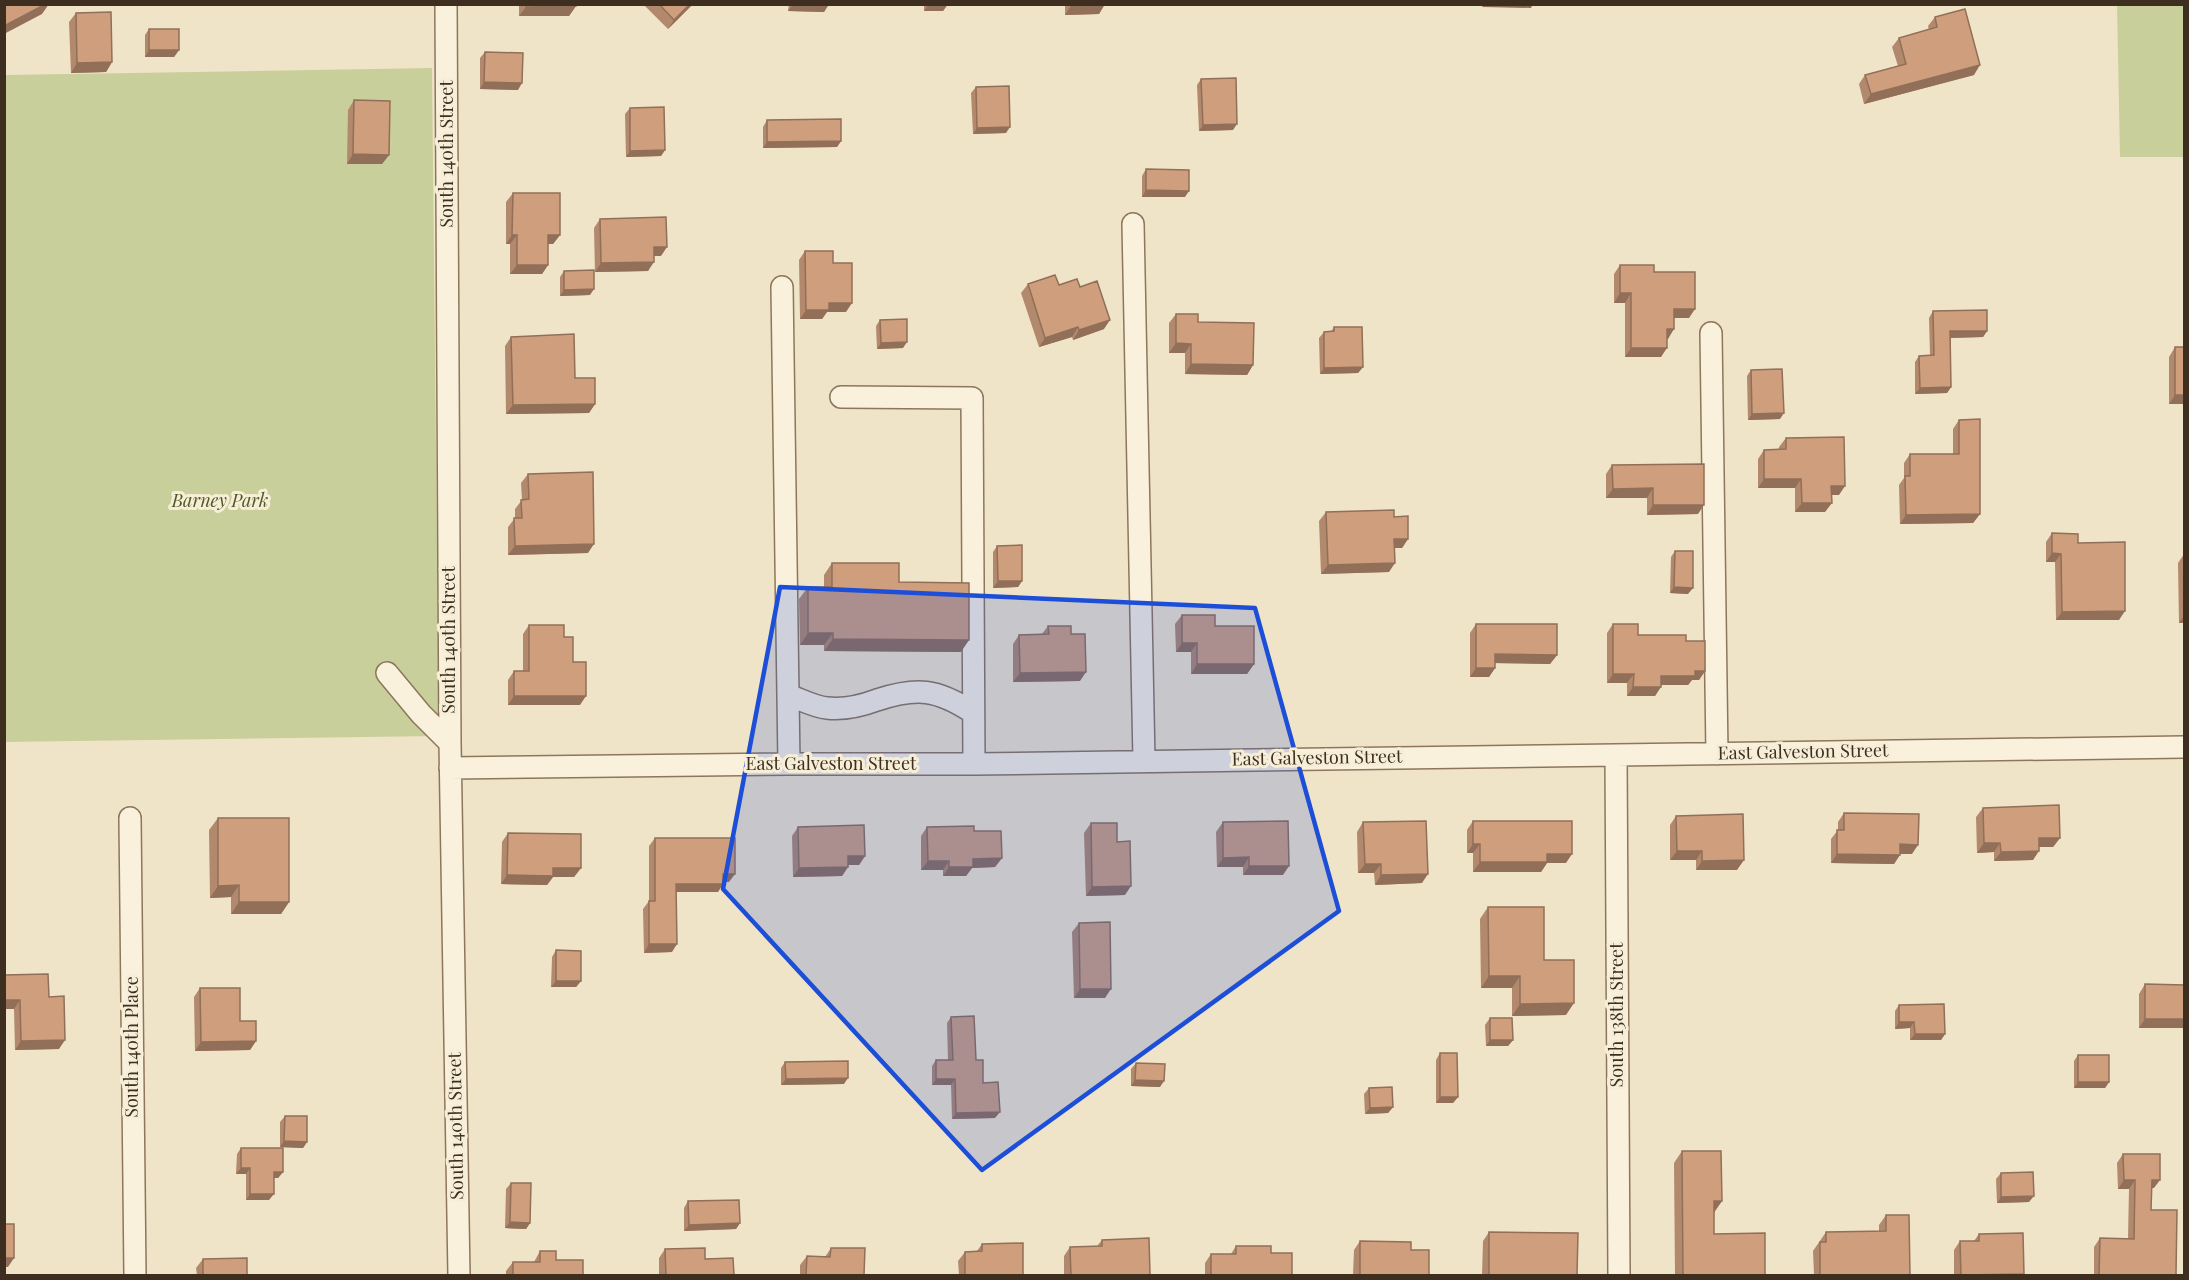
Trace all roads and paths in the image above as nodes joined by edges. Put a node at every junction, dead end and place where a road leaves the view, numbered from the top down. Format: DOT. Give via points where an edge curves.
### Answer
graph roads {
  1 [pos="446,4"];
  2 [pos="1133,224"];
  3 [pos="782,288"];
  4 [pos="1711,333"];
  5 [pos="841,397"];
  6 [pos="387,673"];
  7 [pos="788,695"];
  8 [pos="972,712"];
  9 [pos="450,743"];
  10 [pos="2184,747"];
  11 [pos="1717,754"];
  12 [pos="1616,755"];
  13 [pos="1144,760"];
  14 [pos="789,764"];
  15 [pos="974,764"];
  16 [pos="450,768"];
  17 [pos="130,819"];
  18 [pos="135,1275"];
  19 [pos="459,1275"];
  20 [pos="1619,1275"];
  1 -- 9 [label="street, South 140th Street"];
  2 -- 13 [label="street"];
  3 -- 7 [label="street"];
  4 -- 11 [label="street"];
  5 -- 8 [label="street" via="972,398"];
  6 -- 9 [label="street"];
  7 -- 8 [label="street" via="827,708 856,707 922,691 951,698"];
  7 -- 14 [label="street"];
  8 -- 15 [label="street"];
  9 -- 16 [label="street, South 140th Street"];
  10 -- 11 [label="street, East Galveston Street"];
  11 -- 12 [label="street, East Galveston Street"];
  12 -- 13 [label="street, East Galveston Street"];
  12 -- 20 [label="street, South 138th Street"];
  13 -- 15 [label="street, East Galveston Street"];
  14 -- 15 [label="street, East Galveston Street"];
  14 -- 16 [label="street, East Galveston Street"];
  16 -- 19 [label="street, South 140th Street"];
  17 -- 18 [label="street, South 140th Place"];
}
